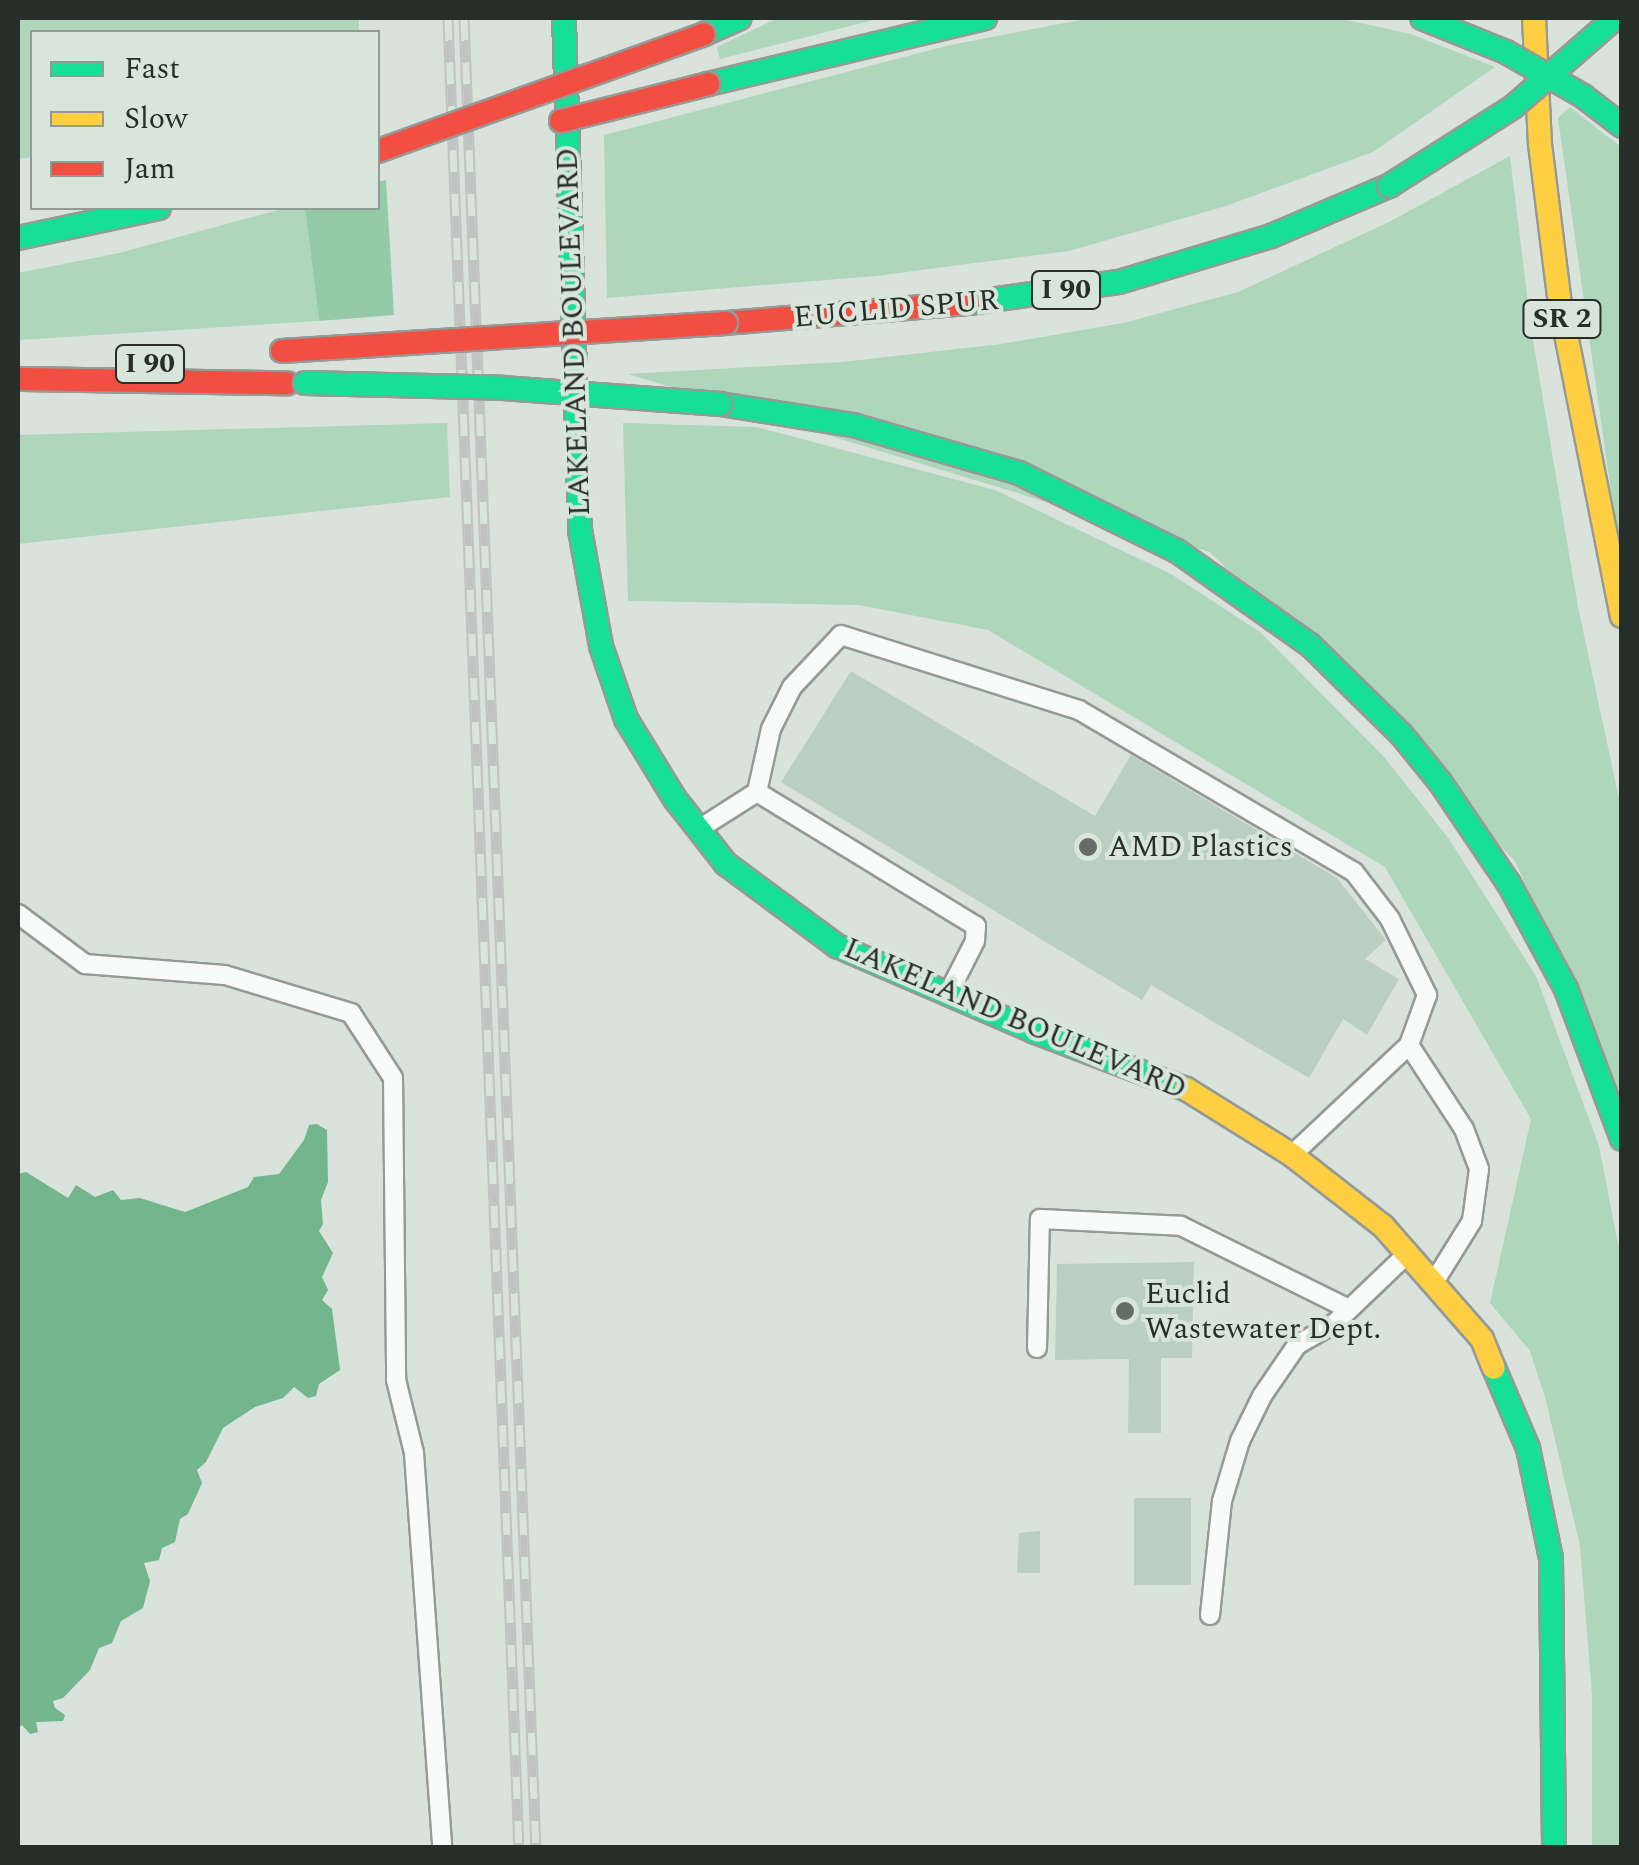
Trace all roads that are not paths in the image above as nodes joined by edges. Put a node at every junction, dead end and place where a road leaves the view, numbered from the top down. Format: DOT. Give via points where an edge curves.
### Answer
graph roads {
  1 [pos="564,18"];
  2 [pos="740,18"];
  3 [pos="986,18"];
  4 [pos="1422,18"];
  5 [pos="1534,18"];
  6 [pos="1615,18"];
  7 [pos="1622,126"];
  8 [pos="529,129"];
  9 [pos="474,140"];
  10 [pos="380,152"];
  11 [pos="380,153"];
  12 [pos="151,210"];
  13 [pos="18,238"];
  14 [pos="273,352"];
  15 [pos="205,358"];
  16 [pos="18,379"];
  17 [pos="1622,616"];
  18 [pos="757,792"];
  19 [pos="699,829"];
  20 [pos="18,914"];
  21 [pos="948,994"];
  22 [pos="1410,1045"];
  23 [pos="1622,1139"];
  24 [pos="1292,1155"];
  25 [pos="1408,1252"];
  26 [pos="1433,1282"];
  27 [pos="1350,1309"];
  28 [pos="1037,1348"];
  29 [pos="1210,1615"];
  30 [pos="442,1848"];
  31 [pos="1554,1848"];
  1 -- 19 [label="main road, LAKELAND BOULEVARD" via="580,530 601,646 626,720"];
  2 -- 10 [label="main road, bridge"];
  3 -- 8 [label="main road, bridge"];
  4 -- 7 [label="main road, bridge" via="1519,59"];
  5 -- 17 [label="main road, SR 2" via="1540,144 1560,304"];
  6 -- 14 [label="main road, EUCLID SPUR / I 90, bridge" via="1513,107 1389,186 1272,236 1119,282 964,304"];
  9 -- 11 [label="main road"];
  12 -- 13 [label="main road"];
  15 -- 16 [label="main road, I 90"];
  16 -- 23 [label="main road, bridge" via="503,388 720,404 853,424 1019,473 1177,552 1310,646 1401,734 1509,884 1574,1008"];
  18 -- 19 [label="lane"];
  18 -- 21 [label="lane" via="976,926"];
  18 -- 22 [label="lane" via="771,729 792,687 841,636 1079,710 1354,872 1390,919 1427,995"];
  19 -- 21 [label="main road, LAKELAND BOULEVARD" via="726,864 837,946"];
  20 -- 30 [label="lane" via="84,964 224,974 350,1013 393,1078 396,1380 414,1453"];
  21 -- 24 [label="main road, LAKELAND BOULEVARD" via="1175,1082"];
  22 -- 24 [label="lane"];
  22 -- 26 [label="lane" via="1464,1129 1479,1169 1472,1221"];
  24 -- 25 [label="main road, LAKELAND BOULEVARD"];
  25 -- 26 [label="main road, LAKELAND BOULEVARD"];
  25 -- 27 [label="lane"];
  26 -- 31 [label="main road, LAKELAND BOULEVARD" via="1482,1339 1528,1448 1551,1558"];
  27 -- 28 [label="lane" via="1181,1226 1040,1219"];
  27 -- 29 [label="lane" via="1297,1345 1240,1441 1222,1501"];
}
